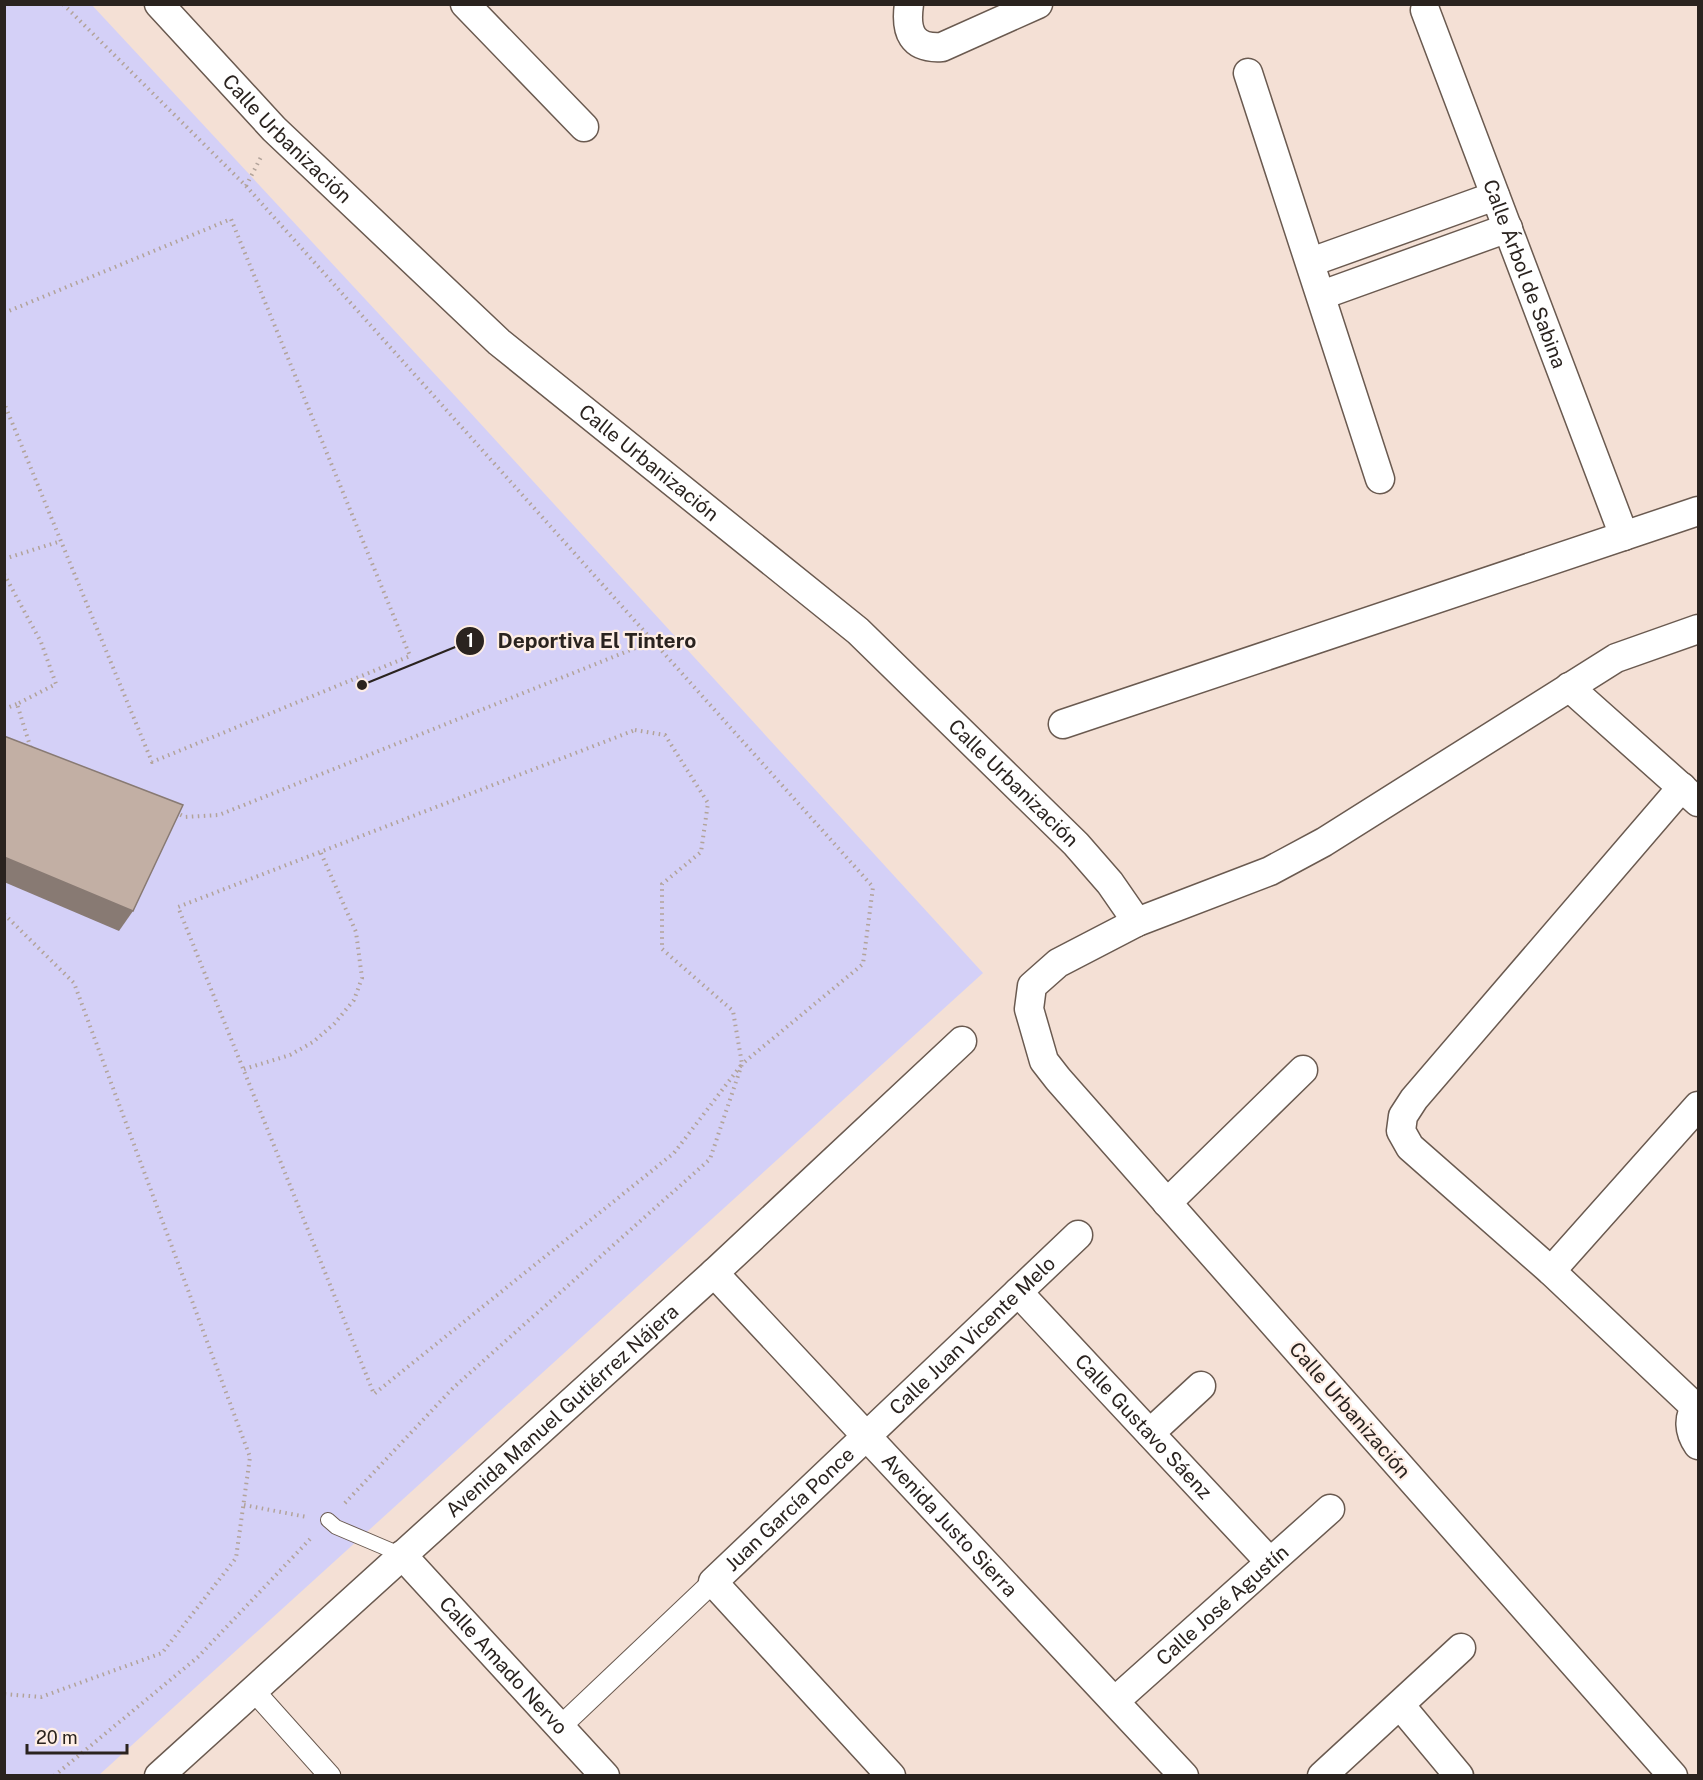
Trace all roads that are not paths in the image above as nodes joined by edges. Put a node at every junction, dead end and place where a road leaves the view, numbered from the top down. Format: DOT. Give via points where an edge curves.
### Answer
graph roads {
  1 [pos="465,4"];
  2 [pos="909,4"];
  3 [pos="1038,4"];
  4 [pos="165,6"];
  5 [pos="1425,10"];
  6 [pos="1248,73"];
  7 [pos="584,127"];
  8 [pos="1495,196"];
  9 [pos="1508,228"];
  10 [pos="1311,262"];
  11 [pos="1322,295"];
  12 [pos="1380,479"];
  13 [pos="1698,511"];
  14 [pos="1624,536"];
  15 [pos="1698,629"];
  16 [pos="1569,687"];
  17 [pos="1063,724"];
  18 [pos="1690,795"];
  19 [pos="1137,922"];
  20 [pos="962,1041"];
  21 [pos="1303,1070"];
  22 [pos="1698,1106"];
  23 [pos="1167,1203"];
  24 [pos="1078,1235"];
  25 [pos="1551,1271"];
  26 [pos="714,1273"];
  27 [pos="1018,1292"];
  28 [pos="1201,1386"];
  29 [pos="1697,1406"];
  30 [pos="1150,1433"];
  31 [pos="866,1436"];
  32 [pos="1698,1445"];
  33 [pos="1330,1509"];
  34 [pos="328,1520"];
  35 [pos="402,1554"];
  36 [pos="1269,1561"];
  37 [pos="713,1582"];
  38 [pos="1461,1648"];
  39 [pos="253,1690"];
  40 [pos="1114,1701"];
  41 [pos="1400,1706"];
  42 [pos="560,1727"];
  43 [pos="159,1776"];
  44 [pos="330,1776"];
  45 [pos="605,1776"];
  46 [pos="891,1776"];
  47 [pos="1184,1776"];
  48 [pos="1322,1776"];
  49 [pos="1459,1776"];
  50 [pos="1673,1776"];
  1 -- 7 [label="street"];
  2 -- 3 [label="street" via="907,18 914,41 926,48 942,47"];
  4 -- 19 [label="street, Calle Urbanización" via="274,129 499,342 858,631 1076,844"];
  5 -- 8 [label="street, Calle Árbol de Sabina"];
  6 -- 10 [label="street"];
  8 -- 9 [label="street, Calle Árbol de Sabina"];
  8 -- 10 [label="street"];
  9 -- 11 [label="street"];
  9 -- 14 [label="street, Calle Árbol de Sabina"];
  10 -- 11 [label="street"];
  11 -- 12 [label="street"];
  13 -- 14 [label="street"];
  14 -- 17 [label="street"];
  15 -- 16 [label="street, Calle Urbanización" via="1616,658"];
  16 -- 18 [label="street"];
  16 -- 19 [label="street, Calle Urbanización" via="1324,842 1270,871"];
  18 -- 25 [label="street" via="1414,1099 1403,1116 1401,1131 1410,1146"];
  19 -- 23 [label="street, Calle Urbanización" via="1058,963 1032,986 1029,1009 1044,1061"];
  20 -- 26 [label="street, Avenida Manuel Gutiérrez Nájera"];
  21 -- 23 [label="street"];
  22 -- 25 [label="street"];
  23 -- 50 [label="street, Calle Urbanización"];
  24 -- 27 [label="street, Calle Juan Vicente Melo"];
  25 -- 29 [label="street"];
  26 -- 31 [label="street, Avenida Justo Sierra"];
  26 -- 35 [label="street, Avenida Manuel Gutiérrez Nájera"];
  27 -- 30 [label="street, Calle Gustavo Sáenz"];
  27 -- 31 [label="street, Calle Juan Vicente Melo"];
  28 -- 30 [label="street"];
  29 -- 32 [label="street" via="1690,1419 1691,1435"];
  30 -- 36 [label="street, Calle Gustavo Sáenz"];
  31 -- 37 [label="street, Juan García Ponce"];
  31 -- 40 [label="street, Avenida Justo Sierra"];
  33 -- 36 [label="street, Calle José Agustín"];
  34 -- 35 [label="lane" via="336,1527"];
  35 -- 39 [label="street, Avenida Manuel Gutiérrez Nájera"];
  35 -- 42 [label="street, Calle Amado Nervo"];
  36 -- 40 [label="street, Calle José Agustín"];
  37 -- 42 [label="street"];
  37 -- 46 [label="street"];
  38 -- 41 [label="street"];
  39 -- 43 [label="street, Avenida Manuel Gutiérrez Nájera"];
  39 -- 44 [label="street"];
  40 -- 47 [label="street, Avenida Justo Sierra"];
  41 -- 48 [label="street"];
  41 -- 49 [label="street"];
  42 -- 45 [label="street, Calle Amado Nervo"];
}
